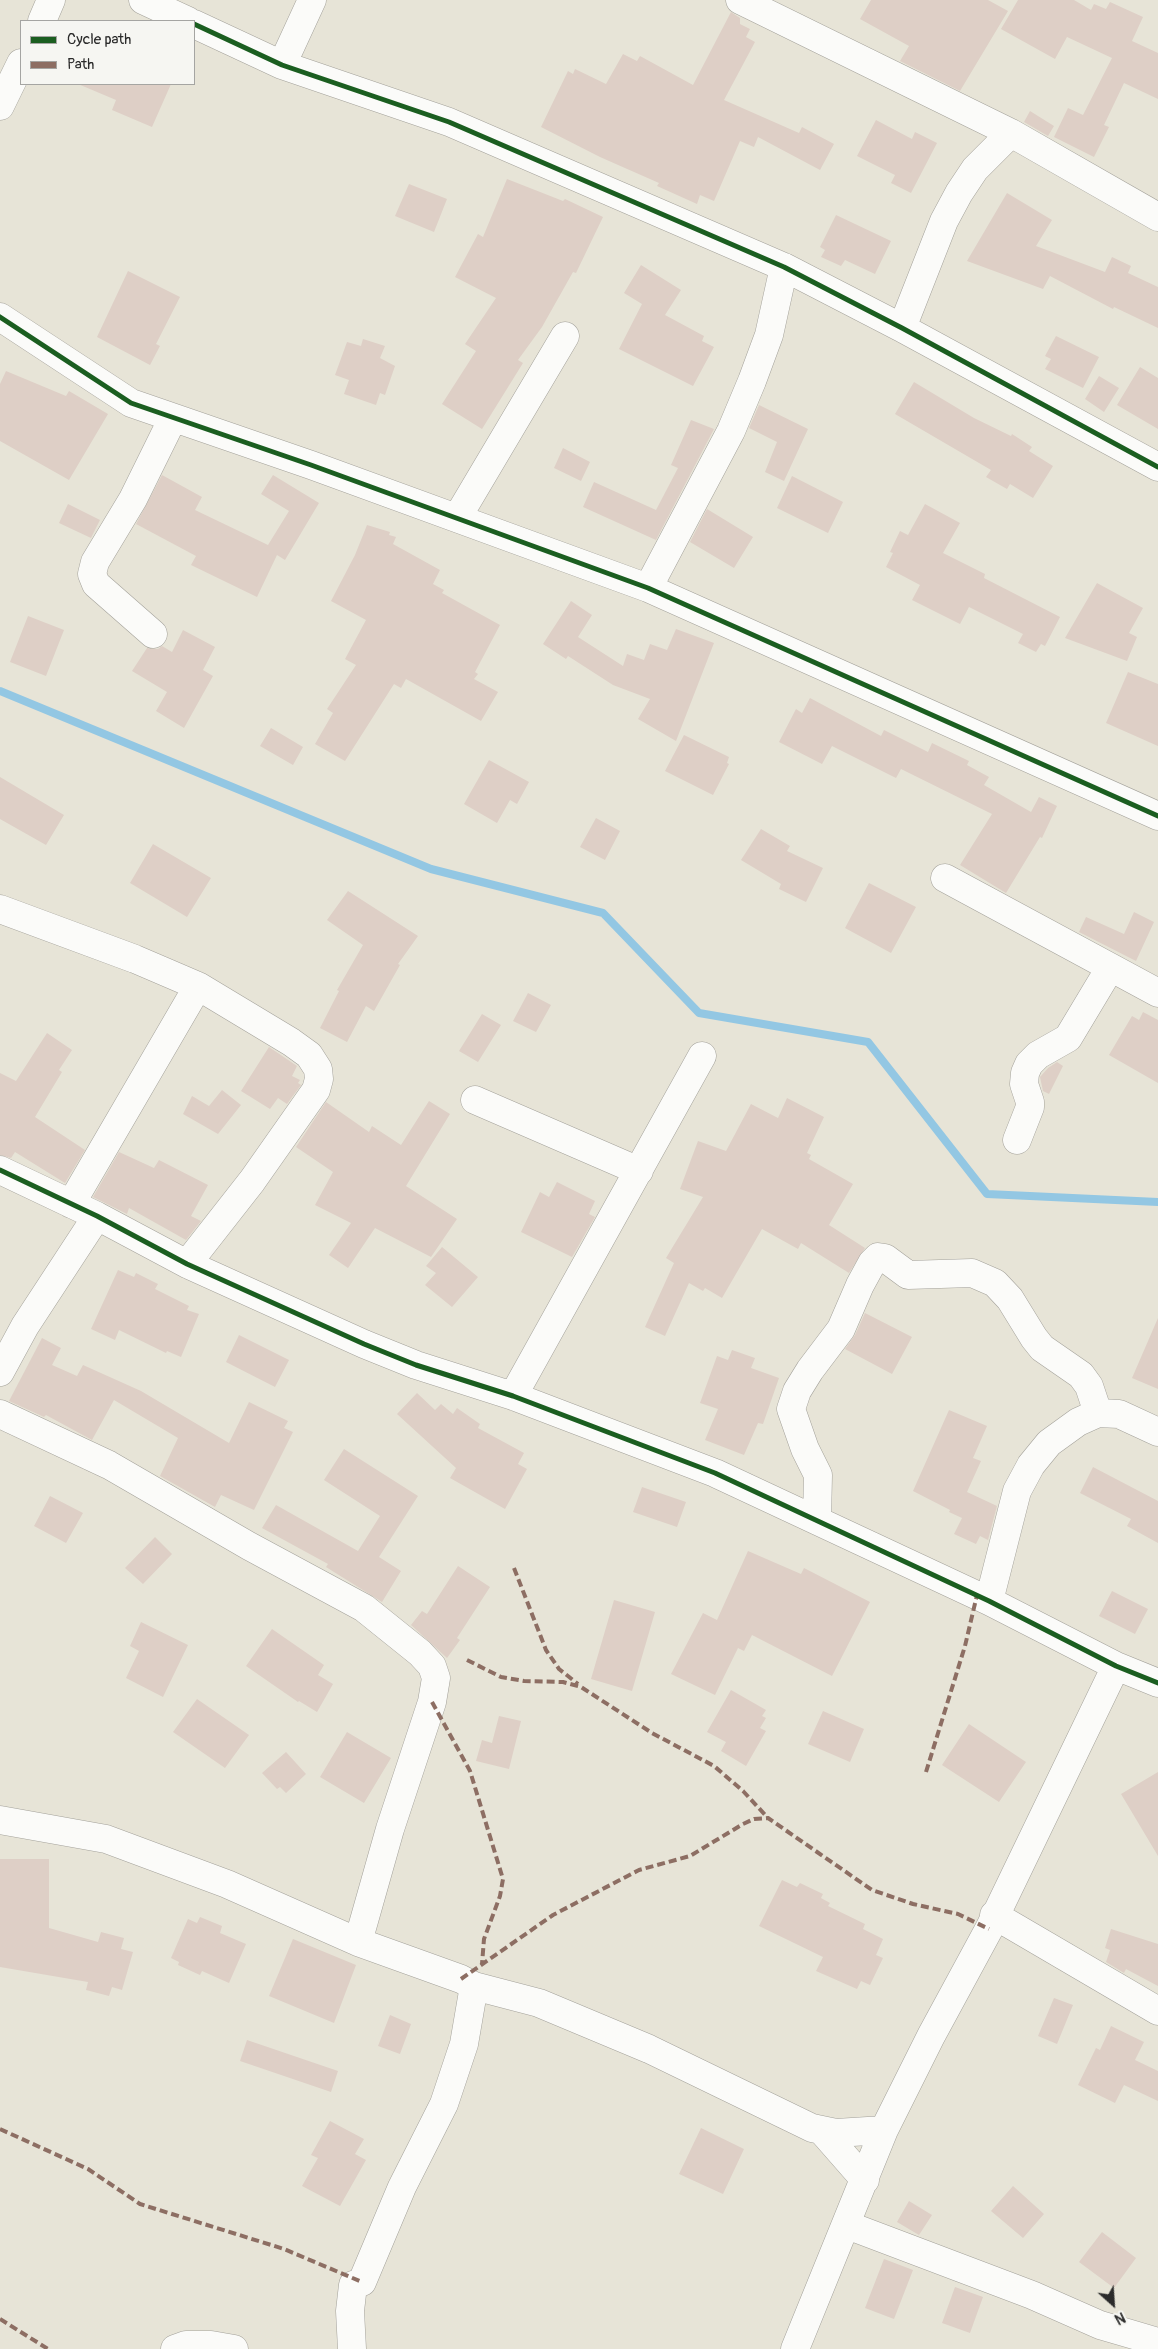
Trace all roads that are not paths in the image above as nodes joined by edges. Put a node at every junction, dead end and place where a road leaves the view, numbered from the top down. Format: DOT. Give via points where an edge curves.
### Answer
graph roads {
  1 [pos="51,0"];
  2 [pos="143,0"];
  3 [pos="312,0"];
  4 [pos="740,0"];
  5 [pos="42,20"];
  6 [pos="186,20"];
  7 [pos="195,24"];
  8 [pos="20,65"];
  9 [pos="282,65"];
  10 [pos="0,106"];
  11 [pos="1011,133"];
  12 [pos="1158,217"];
  13 [pos="784,267"];
  14 [pos="0,317"];
  15 [pos="902,328"];
  16 [pos="565,336"];
  17 [pos="173,418"];
  18 [pos="1158,467"];
  19 [pos="457,518"];
  20 [pos="648,588"];
  21 [pos="153,634"];
  22 [pos="1158,816"];
  23 [pos="945,878"];
  24 [pos="0,910"];
  25 [pos="1110,968"];
  26 [pos="198,986"];
  27 [pos="1158,993"];
  28 [pos="702,1056"];
  29 [pos="475,1100"];
  30 [pos="1017,1140"];
  31 [pos="0,1170"];
  32 [pos="639,1171"];
  33 [pos="71,1204"];
  34 [pos="97,1216"];
  35 [pos="187,1264"];
  36 [pos="0,1372"];
  37 [pos="513,1396"];
  38 [pos="1098,1413"];
  39 [pos="0,1414"];
  40 [pos="1158,1432"];
  41 [pos="816,1520"];
  42 [pos="989,1600"];
  43 [pos="1116,1666"];
  44 [pos="1158,1683"];
  45 [pos="0,1820"];
  46 [pos="994,1915"];
  47 [pos="358,1942"];
  48 [pos="474,1986"];
  49 [pos="1158,2011"];
  50 [pos="884,2130"];
  51 [pos="824,2132"];
  52 [pos="865,2180"];
  53 [pos="847,2225"];
  54 [pos="1158,2342"];
  55 [pos="175,2349"];
  56 [pos="234,2349"];
  57 [pos="352,2349"];
  58 [pos="795,2349"];
  1 -- 5 [label="street"];
  2 -- 6 [label="street"];
  3 -- 9 [label="street"];
  4 -- 11 [label="street"];
  7 -- 9 [label="street"];
  8 -- 10 [label="street"];
  9 -- 13 [label="street" via="449,122"];
  11 -- 12 [label="street"];
  11 -- 15 [label="street" via="975,169 959,193 944,221"];
  13 -- 15 [label="street"];
  13 -- 20 [label="street" via="769,335 731,431"];
  14 -- 17 [label="street" via="131,403"];
  15 -- 18 [label="street"];
  16 -- 19 [label="street"];
  17 -- 19 [label="street"];
  17 -- 21 [label="street" via="134,499 95,562 92,574 96,584"];
  19 -- 20 [label="street"];
  20 -- 22 [label="street"];
  23 -- 25 [label="street"];
  24 -- 26 [label="street" via="136,958"];
  25 -- 27 [label="street"];
  25 -- 30 [label="street" via="1068,1038 1029,1064 1024,1084 1030,1107"];
  26 -- 33 [label="street"];
  26 -- 35 [label="street" via="309,1055 318,1069 319,1079 316,1090 252,1181"];
  28 -- 32 [label="street"];
  29 -- 32 [label="street"];
  31 -- 33 [label="street"];
  32 -- 37 [label="street"];
  33 -- 34 [label="street"];
  34 -- 35 [label="street"];
  34 -- 36 [label="street"];
  35 -- 37 [label="street" via="364,1344 416,1365"];
  37 -- 41 [label="street" via="715,1473"];
  38 -- 40 [label="street" via="1119,1414"];
  38 -- 41 [label="street" via="1089,1386 1081,1375 1042,1348 1010,1299 995,1283 972,1273 908,1275 885,1258 878,1257 860,1285 841,1329 810,1370 790,1408 818,1475"];
  38 -- 42 [label="street" via="1078,1422 1049,1443 1031,1465 1017,1491"];
  39 -- 47 [label="street" via="109,1465 364,1608 432,1666 436,1678 432,1702 390,1829"];
  41 -- 42 [label="street"];
  42 -- 43 [label="street"];
  43 -- 44 [label="street"];
  43 -- 46 [label="street"];
  45 -- 47 [label="street" via="106,1838 227,1884"];
  46 -- 49 [label="street"];
  46 -- 50 [label="street"];
  47 -- 48 [label="street"];
  48 -- 51 [label="street" via="539,2003 649,2049 744,2097"];
  48 -- 57 [label="street" via="464,2044 444,2104 402,2187 362,2282 353,2285 350,2311"];
  50 -- 51 [label="street"];
  50 -- 52 [label="street"];
  51 -- 52 [label="street"];
  52 -- 53 [label="street"];
  53 -- 54 [label="street" via="1032,2295 1100,2325"];
  53 -- 58 [label="street"];
  55 -- 56 [label="street" via="186,2345 211,2345"];
}
